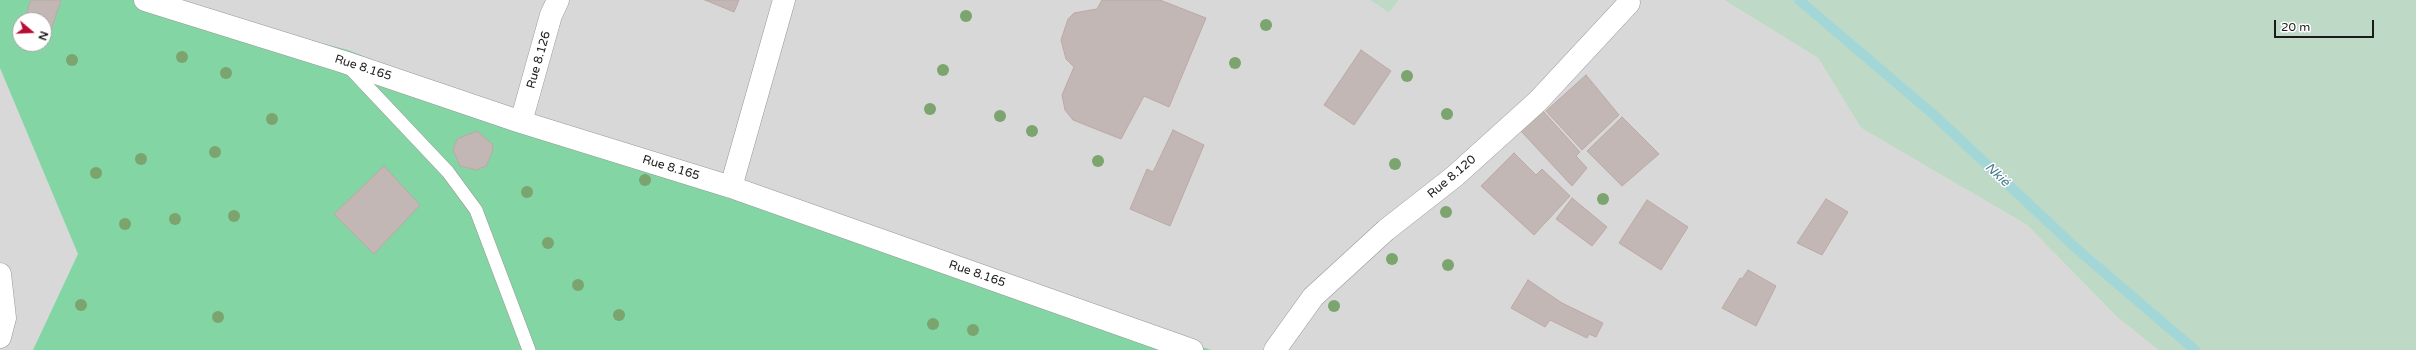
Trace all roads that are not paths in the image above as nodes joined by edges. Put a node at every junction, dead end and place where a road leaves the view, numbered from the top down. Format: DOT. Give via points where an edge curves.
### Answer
graph roads {
  1 [pos="145,0"];
  2 [pos="558,0"];
  3 [pos="784,0"];
  4 [pos="1629,3"];
  5 [pos="344,62"];
  6 [pos="521,122"];
  7 [pos="731,187"];
  8 [pos="0,274"];
  9 [pos="0,337"];
  10 [pos="529,350"];
  11 [pos="1192,350"];
  12 [pos="1274,350"];
  1 -- 5 [label="street, Rue 8.165"];
  2 -- 6 [label="street, Rue 8.126" via="551,15"];
  3 -- 7 [label="street"];
  4 -- 12 [label="street, Rue 8.120" via="1538,101 1455,176 1386,230 1312,297"];
  5 -- 6 [label="street, Rue 8.165"];
  5 -- 10 [label="lane" via="448,172 476,210"];
  6 -- 7 [label="street, Rue 8.165"];
  7 -- 11 [label="street, Rue 8.165"];
  8 -- 9 [label="street" via="5,318"];
}
